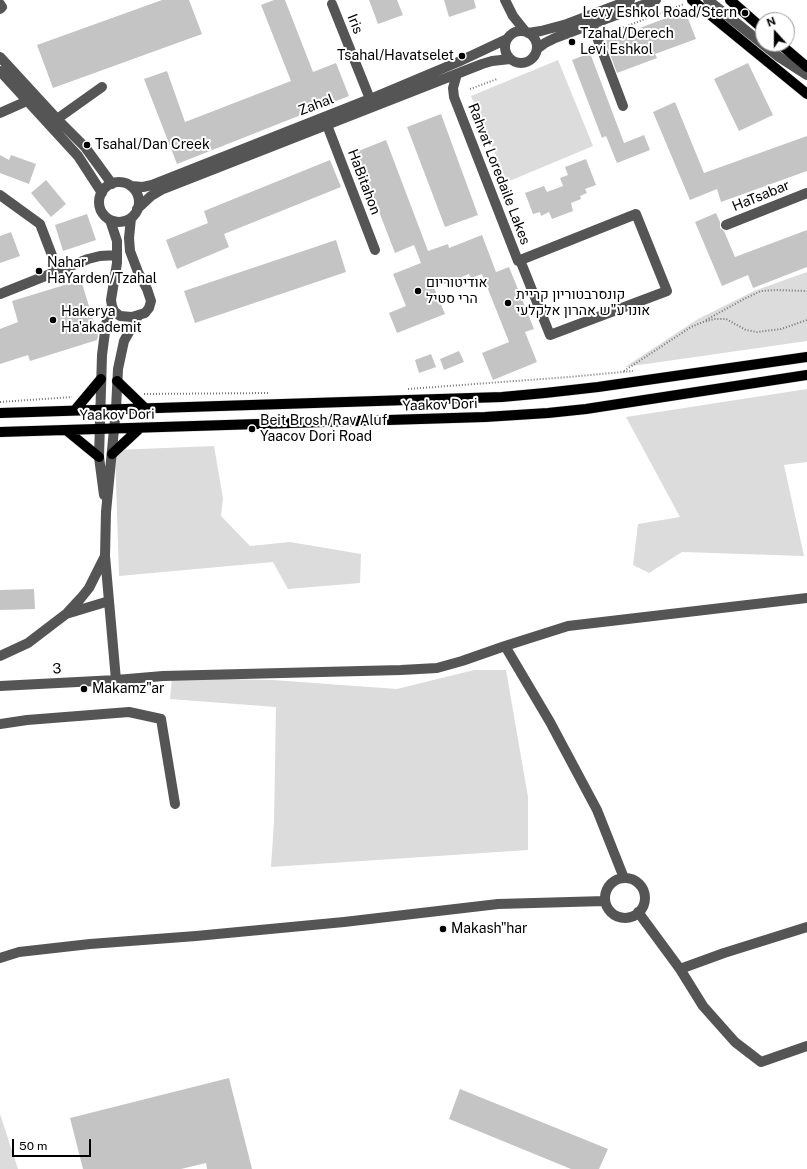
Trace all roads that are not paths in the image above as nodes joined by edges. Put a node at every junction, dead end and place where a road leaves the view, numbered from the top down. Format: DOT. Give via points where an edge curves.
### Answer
graph roads {
  1 [pos="630,0"];
  2 [pos="656,0"];
  3 [pos="708,0"];
  4 [pos="730,0"];
  5 [pos="506,2"];
  6 [pos="689,2"];
  7 [pos="0,4"];
  8 [pos="332,4"];
  9 [pos="0,9"];
  10 [pos="755,22"];
  11 [pos="592,24"];
  12 [pos="526,32"];
  13 [pos="508,37"];
  14 [pos="537,49"];
  15 [pos="789,52"];
  16 [pos="0,57"];
  17 [pos="510,59"];
  18 [pos="807,67"];
  19 [pos="0,71"];
  20 [pos="457,74"];
  21 [pos="807,75"];
  22 [pos="435,83"];
  23 [pos="102,87"];
  24 [pos="807,94"];
  25 [pos="454,97"];
  26 [pos="370,99"];
  27 [pos="27,101"];
  28 [pos="622,106"];
  29 [pos="0,113"];
  30 [pos="57,119"];
  31 [pos="326,125"];
  32 [pos="112,184"];
  33 [pos="131,186"];
  34 [pos="102,193"];
  35 [pos="807,193"];
  36 [pos="0,195"];
  37 [pos="137,209"];
  38 [pos="131,218"];
  39 [pos="110,220"];
  40 [pos="726,225"];
  41 [pos="375,250"];
  42 [pos="117,255"];
  43 [pos="519,260"];
  44 [pos="58,272"];
  45 [pos="0,294"];
  46 [pos="112,306"];
  47 [pos="138,316"];
  48 [pos="807,357"];
  49 [pos="807,375"];
  50 [pos="101,379"];
  51 [pos="117,381"];
  52 [pos="116,408"];
  53 [pos="145,408"];
  54 [pos="100,409"];
  55 [pos="75,410"];
  56 [pos="0,413"];
  57 [pos="140,428"];
  58 [pos="100,429"];
  59 [pos="114,429"];
  60 [pos="66,430"];
  61 [pos="0,432"];
  62 [pos="112,454"];
  63 [pos="99,457"];
  64 [pos="106,512"];
  65 [pos="105,556"];
  66 [pos="807,598"];
  67 [pos="109,601"];
  68 [pos="66,614"];
  69 [pos="505,646"];
  70 [pos="0,656"];
  71 [pos="116,680"];
  72 [pos="0,686"];
  73 [pos="0,724"];
  74 [pos="175,804"];
  75 [pos="624,878"];
  76 [pos="605,901"];
  77 [pos="638,912"];
  78 [pos="807,927"];
  79 [pos="0,958"];
  80 [pos="680,969"];
  81 [pos="807,1046"];
  1 -- 12 [label="street" via="567,24 542,31"];
  2 -- 11 [label="street"];
  3 -- 21 [label="street" via="774,53"];
  4 -- 10 [label="main road"];
  5 -- 12 [label="street"];
  5 -- 13 [label="street" via="510,24"];
  6 -- 24 [label="main road"];
  7 -- 9 [label="street"];
  8 -- 26 [label="street, Iris"];
  11 -- 14 [label="street" via="545,43"];
  11 -- 28 [label="street"];
  12 -- 13 [label="street" via="517,31"];
  12 -- 14 [label="street" via="535,39"];
  13 -- 17 [label="street" via="505,47"];
  13 -- 26 [label="street, Zahal" via="458,62"];
  14 -- 17 [label="street" via="528,61 517,62"];
  15 -- 18 [label="main road"];
  16 -- 30 [label="street"];
  17 -- 20 [label="street, Zahal" via="492,61"];
  19 -- 27 [label="street"];
  20 -- 22 [label="street, Zahal"];
  20 -- 25 [label="street, Rahvat Loredaile Lakes" via="453,88"];
  22 -- 25 [label="street, Rahvat Loredaile Lakes"];
  22 -- 31 [label="street, Zahal"];
  23 -- 30 [label="street"];
  25 -- 43 [label="street, Rahvat Loredaile Lakes"];
  26 -- 33 [label="street, Zahal" via="152,184 143,187"];
  27 -- 29 [label="street"];
  27 -- 34 [label="street" via="78,156"];
  30 -- 32 [label="street" via="85,147"];
  31 -- 37 [label="street, Zahal" via="163,189"];
  31 -- 41 [label="street, HaBitahon"];
  32 -- 33 [label="street"];
  32 -- 34 [label="street"];
  33 -- 37 [label="street" via="138,197"];
  34 -- 39 [label="street" via="99,205"];
  35 -- 40 [label="street, HaTsabar"];
  36 -- 44 [label="street" via="40,224"];
  37 -- 38 [label="street"];
  38 -- 39 [label="street" via="121,222"];
  38 -- 47 [label="street" via="130,251 151,301 149,308"];
  39 -- 42 [label="street" via="117,241"];
  42 -- 44 [label="street" via="88,259"];
  42 -- 46 [label="street"];
  43 -- 43 [label="street, Rahvat Loredaile Lakes" via="550,335 667,291 636,214"];
  44 -- 45 [label="street"];
  46 -- 47 [label="street" via="120,316"];
  46 -- 50 [label="street" via="106,324"];
  47 -- 51 [label="street" via="124,341"];
  48 -- 53 [label="main road, Yaakov Dori" via="546,394"];
  49 -- 57 [label="main road, Yaakov Dori" via="548,413 469,418"];
  50 -- 54 [label="street"];
  50 -- 55 [label="main road"];
  51 -- 52 [label="street"];
  51 -- 53 [label="main road"];
  52 -- 53 [label="main road, Yaakov Dori"];
  52 -- 54 [label="main road, Yaakov Dori"];
  52 -- 59 [label="street"];
  54 -- 55 [label="main road, Yaakov Dori"];
  54 -- 58 [label="street"];
  55 -- 56 [label="main road, Yaakov Dori"];
  57 -- 59 [label="main road, Yaakov Dori"];
  57 -- 62 [label="main road"];
  58 -- 59 [label="main road, Yaakov Dori"];
  58 -- 60 [label="main road, Yaakov Dori"];
  58 -- 63 [label="street"];
  59 -- 62 [label="street"];
  60 -- 61 [label="main road, Yaakov Dori"];
  60 -- 63 [label="main road"];
  62 -- 64 [label="street"];
  63 -- 64 [label="street"];
  64 -- 65 [label="street"];
  65 -- 67 [label="street"];
  65 -- 68 [label="street" via="89,588"];
  66 -- 69 [label="street, 3" via="568,626"];
  67 -- 68 [label="street"];
  67 -- 71 [label="street"];
  68 -- 70 [label="street" via="28,643"];
  69 -- 71 [label="street, 3" via="437,668 164,676"];
  69 -- 75 [label="street" via="550,722 597,810"];
  71 -- 72 [label="street, 3"];
  73 -- 74 [label="street" via="128,712 161,720"];
  75 -- 76 [label="street" via="611,883 607,888"];
  75 -- 77 [label="street" via="636,882 644,892 643,906"];
  76 -- 77 [label="street" via="607,907 616,915 628,917"];
  76 -- 79 [label="street" via="498,904 344,922 90,944 19,952"];
  77 -- 80 [label="street"];
  78 -- 80 [label="street"];
  80 -- 81 [label="street" via="703,1006 735,1042 761,1062"];
}
